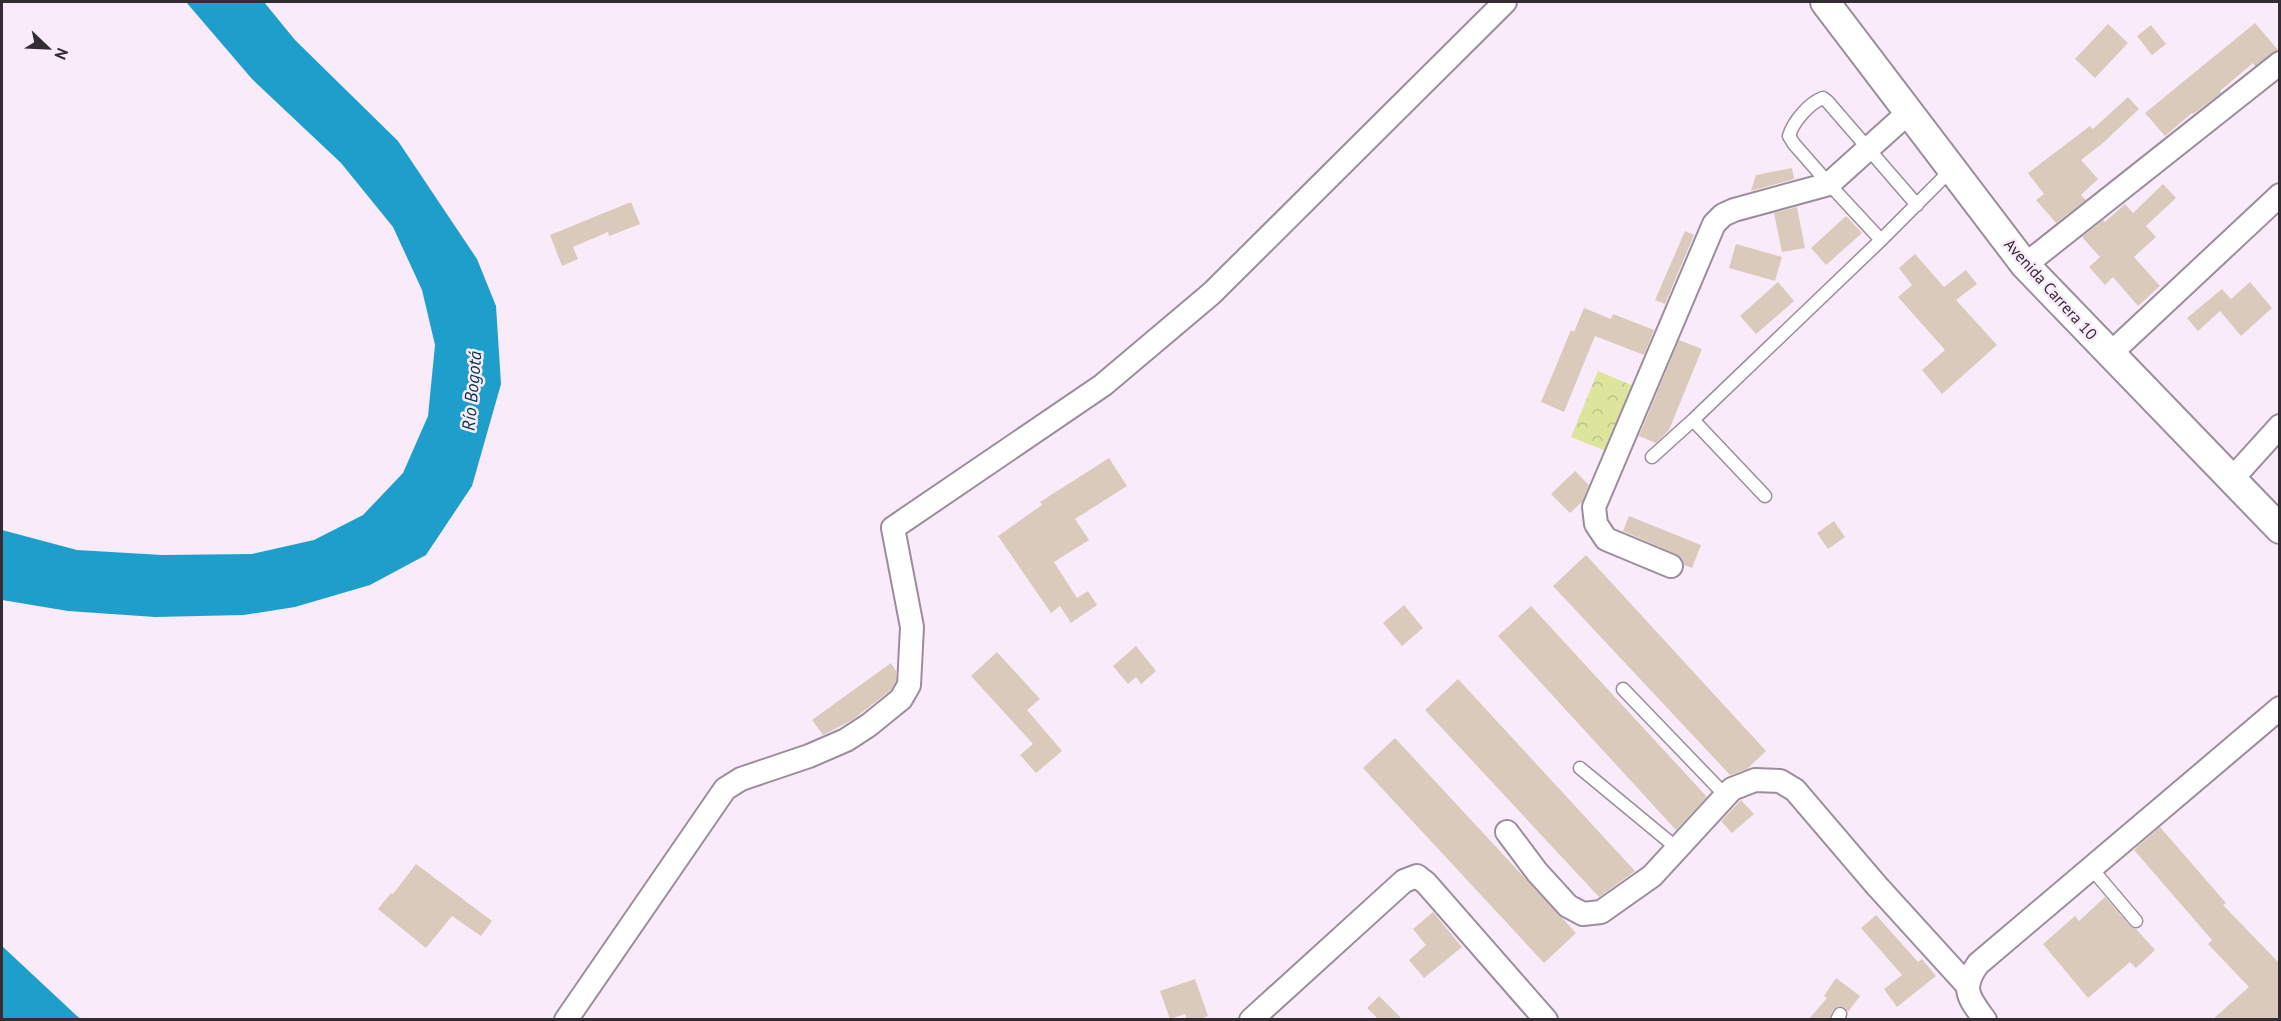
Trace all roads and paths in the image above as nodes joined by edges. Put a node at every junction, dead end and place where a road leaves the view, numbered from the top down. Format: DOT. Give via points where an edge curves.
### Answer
graph roads {
  1 [pos="1505,2"];
  2 [pos="1825,2"];
  3 [pos="2280,63"];
  4 [pos="1909,112"];
  5 [pos="1869,148"];
  6 [pos="1952,169"];
  7 [pos="1829,184"];
  8 [pos="2280,195"];
  9 [pos="1917,206"];
  10 [pos="1881,240"];
  11 [pos="2025,265"];
  12 [pos="2110,354"];
  13 [pos="1693,420"];
  14 [pos="2280,426"];
  15 [pos="1652,457"];
  16 [pos="2232,480"];
  17 [pos="1765,496"];
  18 [pos="2280,529"];
  19 [pos="1671,566"];
  20 [pos="1623,689"];
  21 [pos="2280,708"];
  22 [pos="1580,768"];
  23 [pos="1726,796"];
  24 [pos="1507,832"];
  25 [pos="1678,849"];
  26 [pos="2092,869"];
  27 [pos="2136,921"];
  28 [pos="1968,986"];
  29 [pos="566,1020"];
  30 [pos="1251,1020"];
  31 [pos="1546,1020"];
  32 [pos="1985,1020"];
  1 -- 29 [label="street" via="1212,293 1103,385 893,528 912,627 909,685 901,699 846,740 741,779 725,789"];
  2 -- 4 [label="street, Avenida Carrera 10"];
  3 -- 11 [label="street"];
  4 -- 5 [label="street"];
  4 -- 6 [label="street, Avenida Carrera 10"];
  5 -- 7 [label="street"];
  5 -- 7 [label="lane" via="1827,101 1817,100 1792,127 1789,136"];
  5 -- 9 [label="lane"];
  6 -- 9 [label="lane"];
  6 -- 11 [label="street, Avenida Carrera 10"];
  7 -- 10 [label="lane"];
  7 -- 19 [label="street" via="1734,210 1714,224 1594,507 1596,524 1606,539"];
  8 -- 12 [label="street"];
  9 -- 10 [label="lane"];
  10 -- 13 [label="lane"];
  11 -- 12 [label="street, Avenida Carrera 10"];
  12 -- 16 [label="street, Avenida Carrera 10"];
  13 -- 15 [label="lane"];
  13 -- 17 [label="lane"];
  14 -- 16 [label="street"];
  16 -- 18 [label="street, Avenida Carrera 10"];
  20 -- 23 [label="lane"];
  21 -- 26 [label="street"];
  22 -- 25 [label="lane"];
  23 -- 25 [label="street"];
  23 -- 28 [label="street" via="1732,789 1755,780 1780,781 1795,790"];
  24 -- 25 [label="street" via="1568,906 1583,914 1601,912 1652,876"];
  26 -- 27 [label="lane"];
  26 -- 28 [label="street" via="1978,964"];
  28 -- 32 [label="street" via="1968,995"];
  30 -- 31 [label="street" via="1404,881 1417,876"];
}
